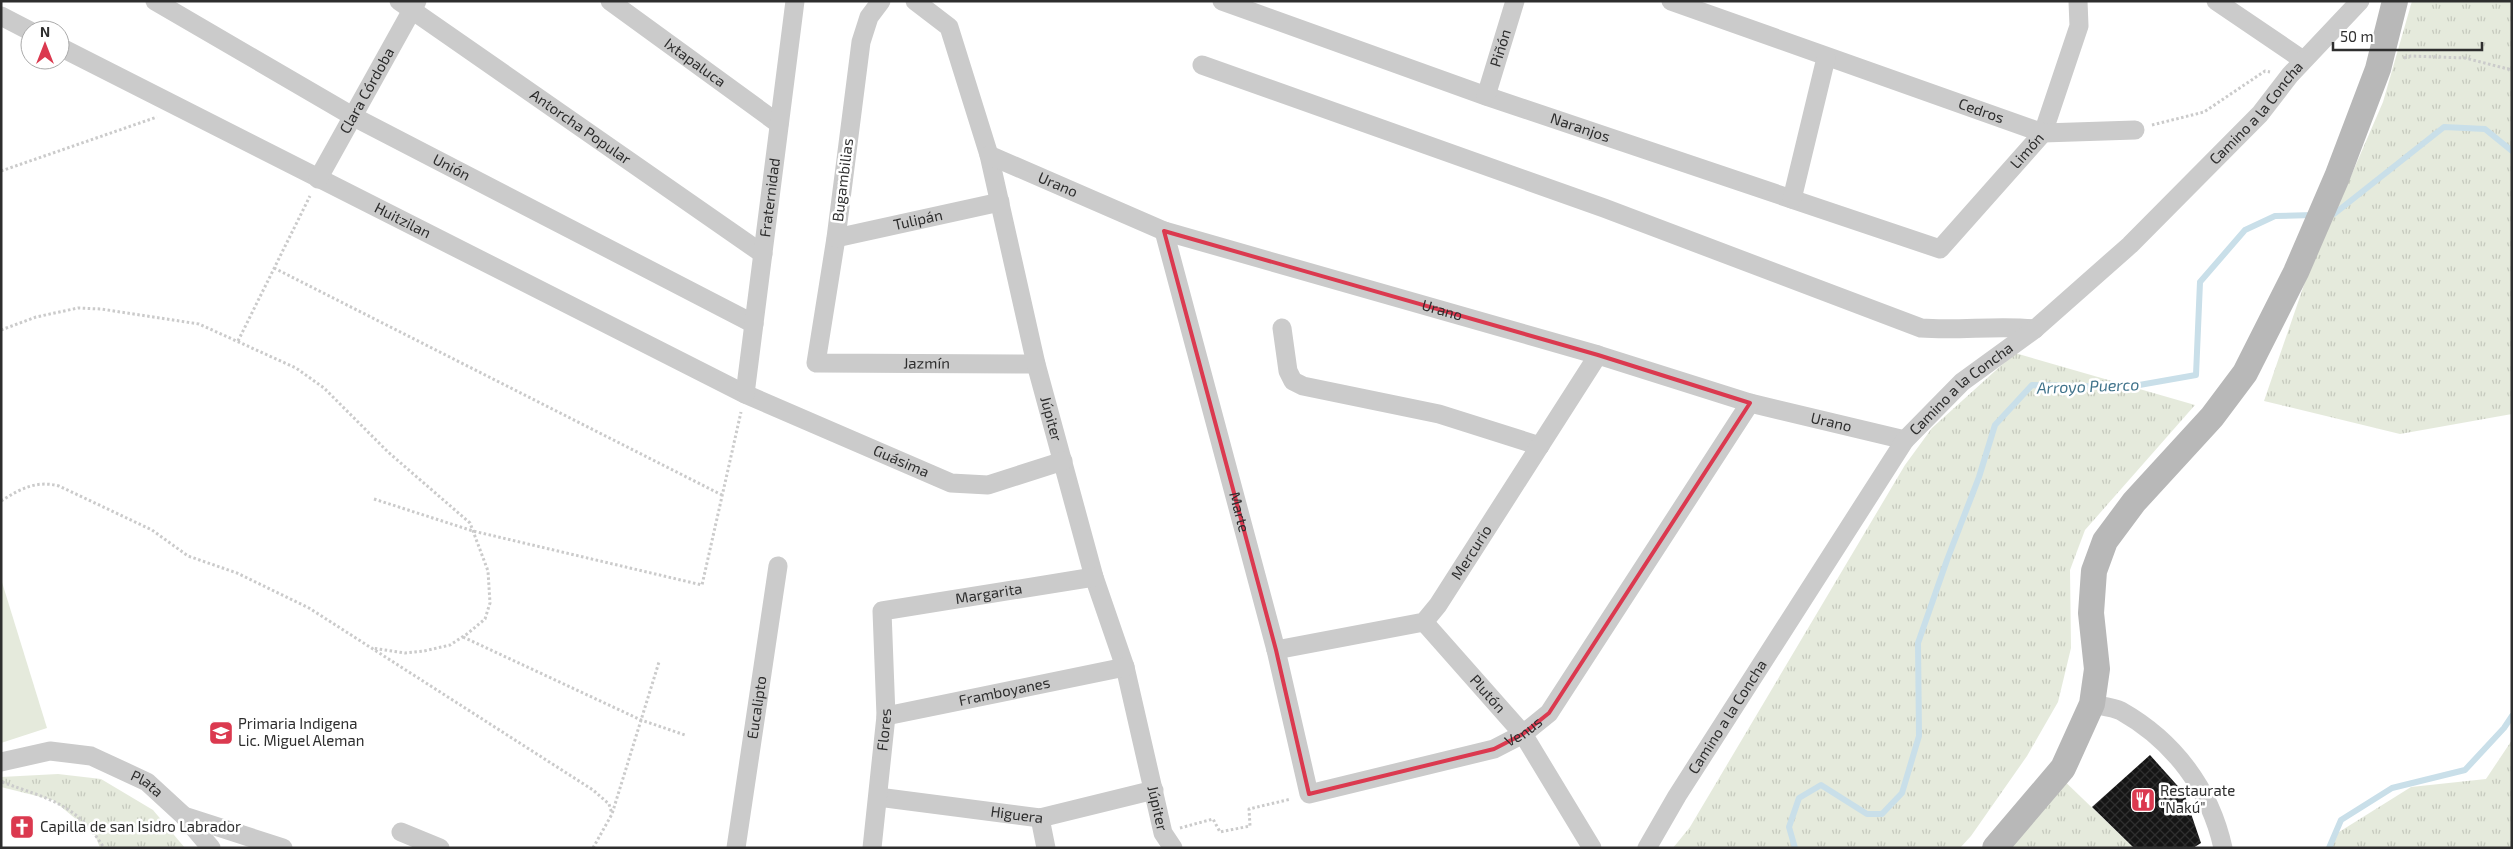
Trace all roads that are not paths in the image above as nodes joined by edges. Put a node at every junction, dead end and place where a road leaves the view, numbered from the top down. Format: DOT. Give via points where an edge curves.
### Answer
graph roads {
  1 [pos="155,1"];
  2 [pos="610,1"];
  3 [pos="795,1"];
  4 [pos="881,1"];
  5 [pos="915,1"];
  6 [pos="1222,1"];
  7 [pos="1515,1"];
  8 [pos="1671,1"];
  9 [pos="2078,1"];
  10 [pos="2216,1"];
  11 [pos="2360,1"];
  12 [pos="2395,1"];
  13 [pos="409,4"];
  14 [pos="1,16"];
  15 [pos="20,26"];
  16 [pos="70,52"];
  17 [pos="1826,58"];
  18 [pos="2303,60"];
  19 [pos="1202,65"];
  20 [pos="1486,96"];
  21 [pos="354,117"];
  22 [pos="779,124"];
  23 [pos="2135,130"];
  24 [pos="2043,133"];
  25 [pos="989,155"];
  26 [pos="318,179"];
  27 [pos="1792,199"];
  28 [pos="1000,202"];
  29 [pos="1164,231"];
  30 [pos="836,238"];
  31 [pos="1940,249"];
  32 [pos="763,254"];
  33 [pos="754,324"];
  34 [pos="1282,328"];
  35 [pos="2035,329"];
  36 [pos="1598,355"];
  37 [pos="816,363"];
  38 [pos="1036,364"];
  39 [pos="745,394"];
  40 [pos="1750,403"];
  41 [pos="1905,440"];
  42 [pos="1540,446"];
  43 [pos="1063,461"];
  44 [pos="778,566"];
  45 [pos="1094,577"];
  46 [pos="882,611"];
  47 [pos="1424,622"];
  48 [pos="1276,650"];
  49 [pos="1125,668"];
  50 [pos="2092,704"];
  51 [pos="886,716"];
  52 [pos="1523,734"];
  53 [pos="1,762"];
  54 [pos="1154,790"];
  55 [pos="1309,794"];
  56 [pos="878,797"];
  57 [pos="184,816"];
  58 [pos="1040,818"];
  59 [pos="400,832"];
  60 [pos="1168,840"];
  61 [pos="211,848"];
  62 [pos="283,848"];
  63 [pos="440,848"];
  64 [pos="736,848"];
  65 [pos="872,848"];
  66 [pos="1046,848"];
  67 [pos="1592,848"];
  68 [pos="1647,848"];
  69 [pos="1995,848"];
  70 [pos="2223,848"];
  1 -- 21 [label="street, Unión"];
  2 -- 22 [label="street, Ixtapaluca"];
  3 -- 22 [label="street, Fraternidad"];
  4 -- 30 [label="street, Bugambilias" via="869,17 861,42"];
  5 -- 25 [label="street, Júpiter" via="949,27"];
  6 -- 20 [label="street, Naranjos"];
  7 -- 20 [label="street, Piñón"];
  8 -- 17 [label="street, Cedros"];
  9 -- 24 [label="street, Limón" via="2079,26"];
  10 -- 18 [label="street"];
  11 -- 18 [label="street, Camino a la Concha"];
  12 -- 50 [label="street" via="2378,69 2336,177 2296,272 2232,393 2134,502 2105,542 2094,571 2091,613 2097,670"];
  13 -- 21 [label="street, Clara Córdoba"];
  13 -- 32 [label="street, Antorcha Popular"];
  14 -- 15 [label="street"];
  16 -- 26 [label="street, Huitzilan"];
  17 -- 24 [label="street, Cedros"];
  17 -- 27 [label="street"];
  18 -- 35 [label="street, Camino a la Concha" via="2260,114 2181,196"];
  19 -- 35 [label="street" via="1595,205 1921,328 2004,326"];
  20 -- 27 [label="street, Naranjos"];
  21 -- 26 [label="street, Clara Córdoba"];
  21 -- 33 [label="street, Unión"];
  22 -- 32 [label="street, Fraternidad"];
  23 -- 24 [label="street, Cedros"];
  24 -- 31 [label="street, Limón"];
  25 -- 28 [label="street, Júpiter"];
  25 -- 29 [label="street, Urano"];
  26 -- 39 [label="street, Huitzilan"];
  27 -- 31 [label="street, Naranjos"];
  28 -- 30 [label="street, Tulipán"];
  28 -- 38 [label="street, Júpiter"];
  29 -- 36 [label="street, Urano"];
  29 -- 48 [label="street, Marte"];
  30 -- 37 [label="street, Bugambilias"];
  32 -- 33 [label="street, Fraternidad"];
  33 -- 39 [label="street, Fraternidad"];
  34 -- 42 [label="street" via="1288,371 1293,381 1303,386 1439,414"];
  35 -- 41 [label="street, Camino a la Concha" via="1962,382"];
  36 -- 40 [label="street, Urano"];
  36 -- 42 [label="street, Mercurio"];
  37 -- 38 [label="street, Jazmín"];
  38 -- 43 [label="street, Júpiter"];
  39 -- 43 [label="street, Guásima" via="951,483 988,485"];
  40 -- 41 [label="street, Urano"];
  40 -- 52 [label="street, Venus" via="1549,713"];
  41 -- 68 [label="street, Camino a la Concha"];
  42 -- 47 [label="street, Mercurio"];
  43 -- 45 [label="street, Júpiter"];
  44 -- 64 [label="street, Eucalipto"];
  45 -- 46 [label="street, Margarita"];
  45 -- 49 [label="street, Júpiter"];
  46 -- 51 [label="street, Flores"];
  47 -- 48 [label="street"];
  47 -- 52 [label="street, Plutón"];
  48 -- 55 [label="street, Marte"];
  49 -- 51 [label="street, Framboyanes"];
  49 -- 54 [label="street, Júpiter"];
  50 -- 69 [label="street" via="2063,768"];
  50 -- 70 [label="street" via="2120,710 2172,748 2204,792"];
  51 -- 56 [label="street, Flores"];
  52 -- 55 [label="street, Venus" via="1494,749"];
  52 -- 67 [label="street, Plutón"];
  53 -- 57 [label="street, Plata" via="50,751 91,756 147,782"];
  54 -- 58 [label="street, Higuera"];
  54 -- 60 [label="street, Júpiter"];
  56 -- 58 [label="street, Higuera"];
  56 -- 65 [label="street, Flores"];
  57 -- 61 [label="street"];
  57 -- 62 [label="street, Plata"];
  58 -- 66 [label="street"];
  59 -- 63 [label="street"];
}
